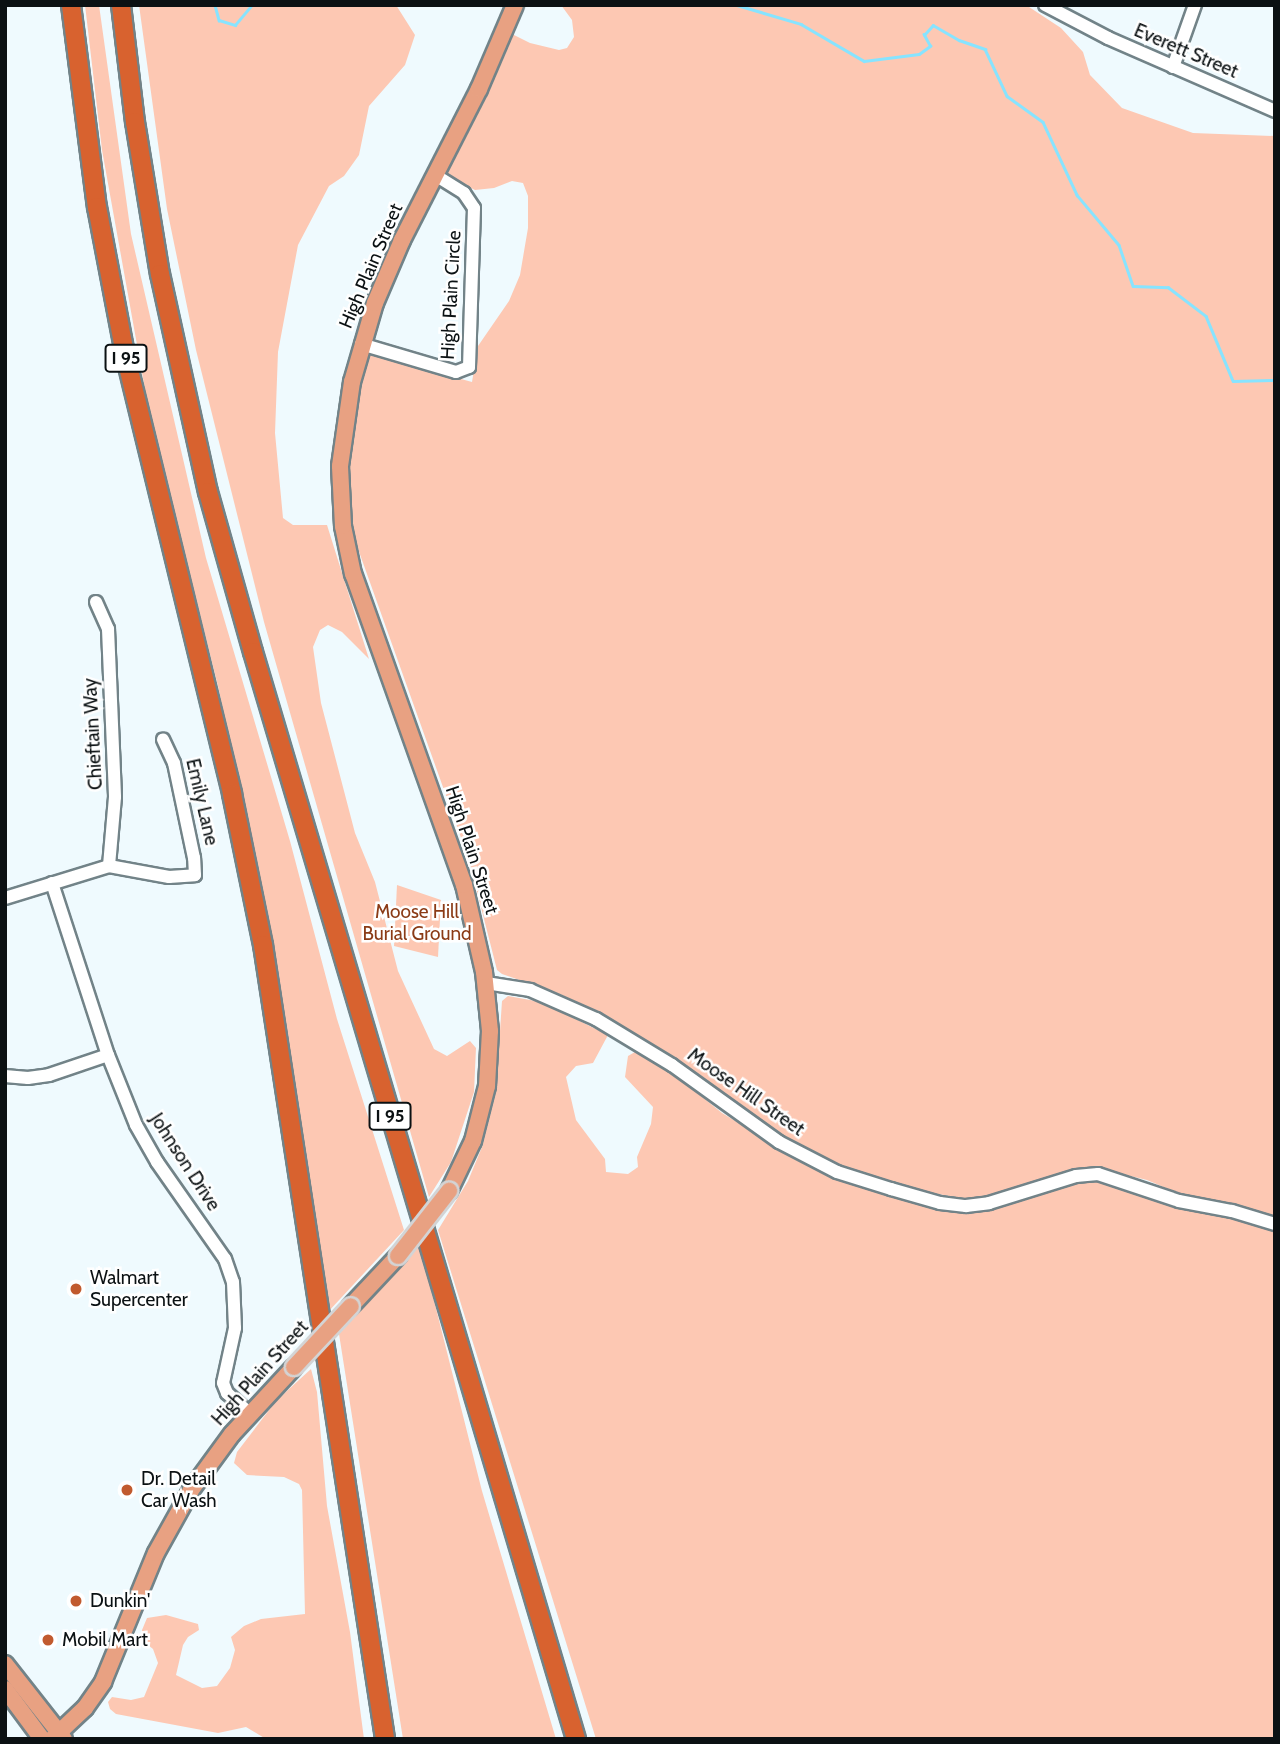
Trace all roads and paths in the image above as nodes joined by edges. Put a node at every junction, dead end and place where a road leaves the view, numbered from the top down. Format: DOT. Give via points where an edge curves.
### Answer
graph roads {
  1 [pos="71,5"];
  2 [pos="121,5"];
  3 [pos="515,5"];
  4 [pos="1045,5"];
  5 [pos="1195,5"];
  6 [pos="1173,67"];
  7 [pos="1275,111"];
  8 [pos="435,175"];
  9 [pos="361,344"];
  10 [pos="96,602"];
  11 [pos="163,739"];
  12 [pos="109,866"];
  13 [pos="52,883"];
  14 [pos="5,898"];
  15 [pos="486,983"];
  16 [pos="108,1055"];
  17 [pos="5,1076"];
  18 [pos="1275,1224"];
  19 [pos="250,1414"];
  20 [pos="5,1664"];
  21 [pos="5,1689"];
  22 [pos="58,1737"];
  23 [pos="43,1739"];
  24 [pos="384,1739"];
  25 [pos="576,1739"];
  1 -- 24 [label="highway, I 95" via="90,157 119,324 232,794 263,945"];
  2 -- 25 [label="highway, I 95" via="160,274 215,518"];
  3 -- 8 [label="main road, High Plain Street"];
  4 -- 6 [label="street, Everett Street"];
  5 -- 6 [label="street"];
  6 -- 7 [label="street, Everett Street"];
  8 -- 9 [label="main road, High Plain Street" via="393,260"];
  8 -- 9 [label="street, High Plain Circle" via="464,193 474,208 469,367 456,372"];
  9 -- 15 [label="main road, High Plain Street" via="340,466 348,553 464,885"];
  10 -- 12 [label="street, Chieftain Way" via="108,629 115,797"];
  11 -- 12 [label="street, Emily Lane" via="174,763 195,875 169,877"];
  12 -- 13 [label="street"];
  13 -- 14 [label="street"];
  13 -- 16 [label="street, Johnson Drive"];
  15 -- 18 [label="street, Moose Hill Street" via="530,990 596,1020 672,1065 779,1142 864,1181 966,1206 1098,1174 1179,1201"];
  15 -- 19 [label="main road, High Plain Street, bridge" via="490,1031 486,1086 470,1149 449,1191 398,1256"];
  16 -- 17 [label="street" via="50,1075"];
  16 -- 19 [label="street, Johnson Drive" via="147,1145 225,1259 233,1282 235,1315 223,1383 231,1398"];
  19 -- 22 [label="main road, High Plain Street" via="179,1508 106,1676 88,1705"];
  20 -- 22 [label="main road"];
  21 -- 23 [label="main road"];
}
